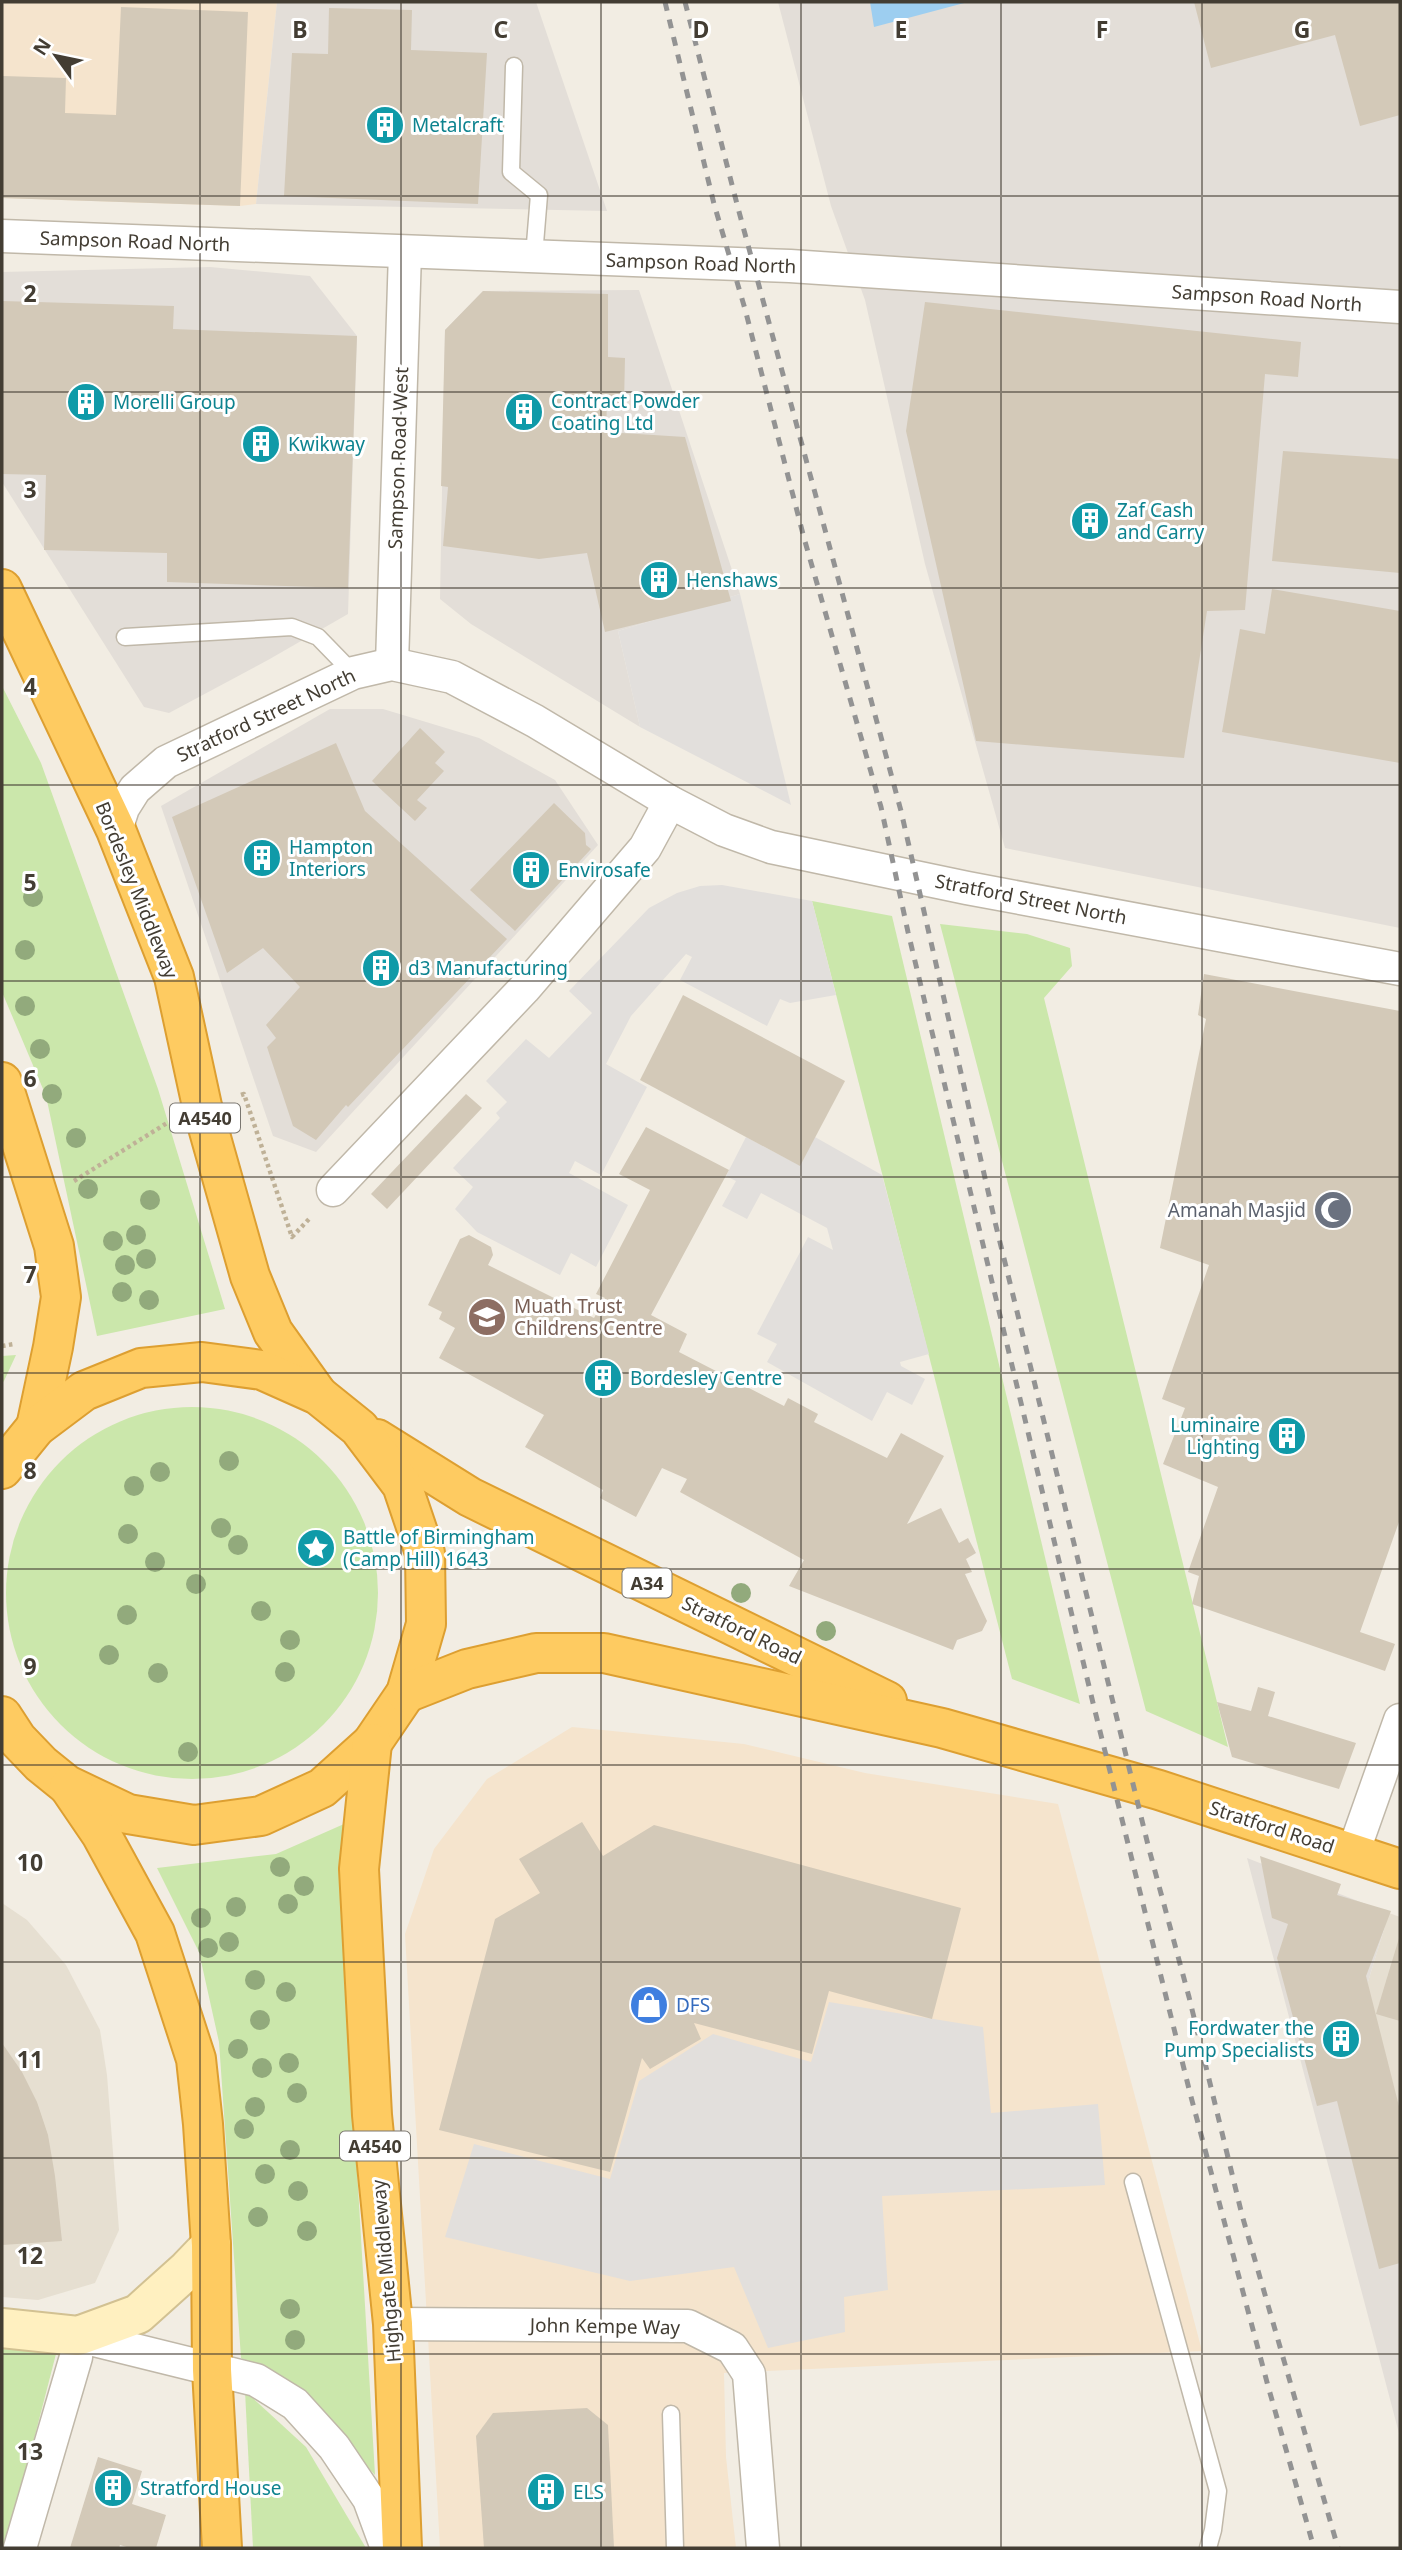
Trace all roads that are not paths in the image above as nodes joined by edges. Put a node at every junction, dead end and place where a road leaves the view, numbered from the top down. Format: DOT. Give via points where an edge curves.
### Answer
graph roads {
  1 [pos="514,66"];
  2 [pos="2,236"];
  3 [pos="405,252"];
  4 [pos="534,256"];
  5 [pos="1400,307"];
  6 [pos="2,589"];
  7 [pos="125,637"];
  8 [pos="392,664"];
  9 [pos="353,673"];
  10 [pos="670,802"];
  11 [pos="116,830"];
  12 [pos="1400,969"];
  13 [pos="2,1082"];
  14 [pos="333,1190"];
  15 [pos="318,1395"];
  16 [pos="36,1427"];
  17 [pos="359,1428"];
  18 [pos="3,1466"];
  19 [pos="406,1693"];
  20 [pos="1400,1720"];
  21 [pos="7,1727"];
  22 [pos="942,1728"];
  23 [pos="372,1743"];
  24 [pos="67,1785"];
  25 [pos="1353,1853"];
  26 [pos="1400,1869"];
  27 [pos="1133,2182"];
  28 [pos="211,2245"];
  29 [pos="393,2324"];
  30 [pos="2,2328"];
  31 [pos="78,2336"];
  32 [pos="212,2370"];
  33 [pos="671,2414"];
  34 [pos="20,2548"];
  35 [pos="222,2548"];
  36 [pos="387,2548"];
  37 [pos="402,2548"];
  38 [pos="675,2548"];
  39 [pos="763,2548"];
  40 [pos="1208,2548"];
  1 -- 4 [label="lane" via="511,172 539,195"];
  2 -- 3 [label="street, Sampson Road North"];
  3 -- 4 [label="street, Sampson Road North"];
  3 -- 8 [label="street, Sampson Road West"];
  4 -- 5 [label="street, Sampson Road North" via="790,266"];
  6 -- 11 [label="highway, Bordesley Middleway / A4540"];
  7 -- 9 [label="lane" via="292,627 318,637"];
  8 -- 9 [label="street, Stratford Street North"];
  8 -- 10 [label="street, Stratford Street North" via="452,677"];
  9 -- 11 [label="street, Stratford Street North" via="166,762 135,789"];
  10 -- 12 [label="street, Stratford Street North" via="724,830 771,847"];
  10 -- 14 [label="street" via="645,848 524,989"];
  11 -- 15 [label="highway, Bordesley Middleway / A4540" via="174,977 202,1105 250,1276 273,1332"];
  13 -- 16 [label="highway" via="54,1246 61,1297"];
  15 -- 16 [label="highway" via="262,1370 202,1362 141,1368 85,1391"];
  15 -- 17 [label="highway"];
  16 -- 18 [label="highway"];
  17 -- 19 [label="highway" via="402,1485 425,1553 426,1625"];
  17 -- 22 [label="highway, Stratford Road / A34" via="470,1496"];
  19 -- 22 [label="highway, Stratford Road / A34" via="467,1669 536,1653 604,1653"];
  19 -- 23 [label="highway"];
  20 -- 25 [label="street"];
  21 -- 24 [label="highway"];
  22 -- 25 [label="highway, Stratford Road / A34" via="1159,1790"];
  23 -- 24 [label="highway" via="322,1788 247,1818 194,1825 128,1814"];
  23 -- 29 [label="highway, Highgate Middleway / A4540" via="359,1869 372,2115"];
  24 -- 28 [label="highway" via="101,1834 155,1933 196,2059"];
  25 -- 26 [label="highway, Stratford Road / A34"];
  27 -- 40 [label="lane" via="1218,2491"];
  28 -- 31 [label="street" via="138,2314"];
  28 -- 32 [label="highway"];
  29 -- 37 [label="highway, Highgate Middleway / A4540"];
  29 -- 39 [label="street, John Kempe Way" via="688,2326 732,2348 749,2374"];
  30 -- 31 [label="street"];
  31 -- 32 [label="street"];
  31 -- 34 [label="street" via="76,2357"];
  32 -- 35 [label="highway"];
  32 -- 36 [label="street" via="256,2379 295,2404 334,2447 369,2499"];
  33 -- 38 [label="lane"];
}
